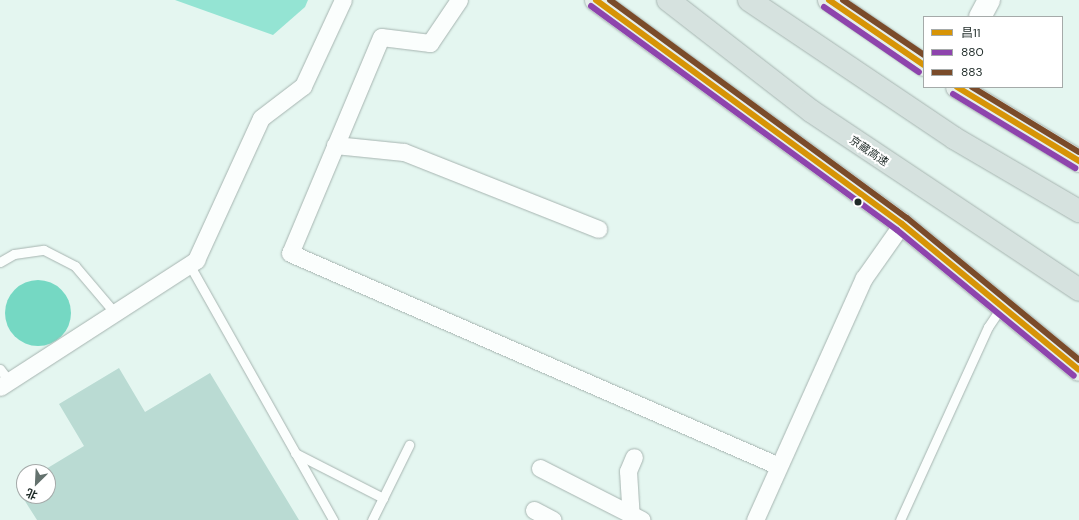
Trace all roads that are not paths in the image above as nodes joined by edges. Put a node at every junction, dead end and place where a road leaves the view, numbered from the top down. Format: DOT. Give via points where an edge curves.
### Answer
graph roads {
  1 [pos="342,0"];
  2 [pos="459,0"];
  3 [pos="596,0"];
  4 [pos="668,0"];
  5 [pos="749,0"];
  6 [pos="829,0"];
  7 [pos="989,0"];
  8 [pos="981,16"];
  9 [pos="923,64"];
  10 [pos="959,88"];
  11 [pos="335,145"];
  12 [pos="1079,161"];
  13 [pos="1079,211"];
  14 [pos="902,224"];
  15 [pos="598,229"];
  16 [pos="1034,261"];
  17 [pos="0,262"];
  18 [pos="189,264"];
  19 [pos="1079,290"];
  20 [pos="1003,305"];
  21 [pos="1079,307"];
  22 [pos="115,313"];
  23 [pos="1079,370"];
  24 [pos="3,379"];
  25 [pos="408,445"];
  26 [pos="295,452"];
  27 [pos="634,456"];
  28 [pos="779,466"];
  29 [pos="540,468"];
  30 [pos="382,498"];
  31 [pos="534,510"];
  32 [pos="634,518"];
  33 [pos="333,520"];
  34 [pos="372,520"];
  35 [pos="553,520"];
  36 [pos="755,520"];
  37 [pos="900,520"];
  1 -- 18 [label="street" via="303,86 261,118 196,260"];
  2 -- 11 [label="street" via="430,43 380,37"];
  3 -- 14 [label="main road"];
  4 -- 16 [label="highway, 京藏高速" via="811,111"];
  5 -- 13 [label="highway" via="954,138"];
  6 -- 9 [label="main road"];
  7 -- 8 [label="street"];
  10 -- 12 [label="main road"];
  11 -- 15 [label="street" via="404,152"];
  11 -- 28 [label="street" via="290,253"];
  14 -- 20 [label="main road"];
  14 -- 28 [label="street" via="864,278"];
  16 -- 19 [label="highway, 京藏高速"];
  16 -- 21 [label="highway"];
  17 -- 22 [label="lane" via="14,254 44,250 75,266"];
  18 -- 22 [label="street"];
  18 -- 26 [label="lane"];
  20 -- 23 [label="main road"];
  20 -- 37 [label="lane" via="988,327"];
  22 -- 24 [label="street"];
  25 -- 30 [label="lane"];
  26 -- 30 [label="lane"];
  26 -- 33 [label="lane"];
  27 -- 32 [label="street" via="628,471"];
  28 -- 36 [label="street"];
  29 -- 32 [label="street"];
  30 -- 34 [label="lane"];
  31 -- 35 [label="street"];
}
